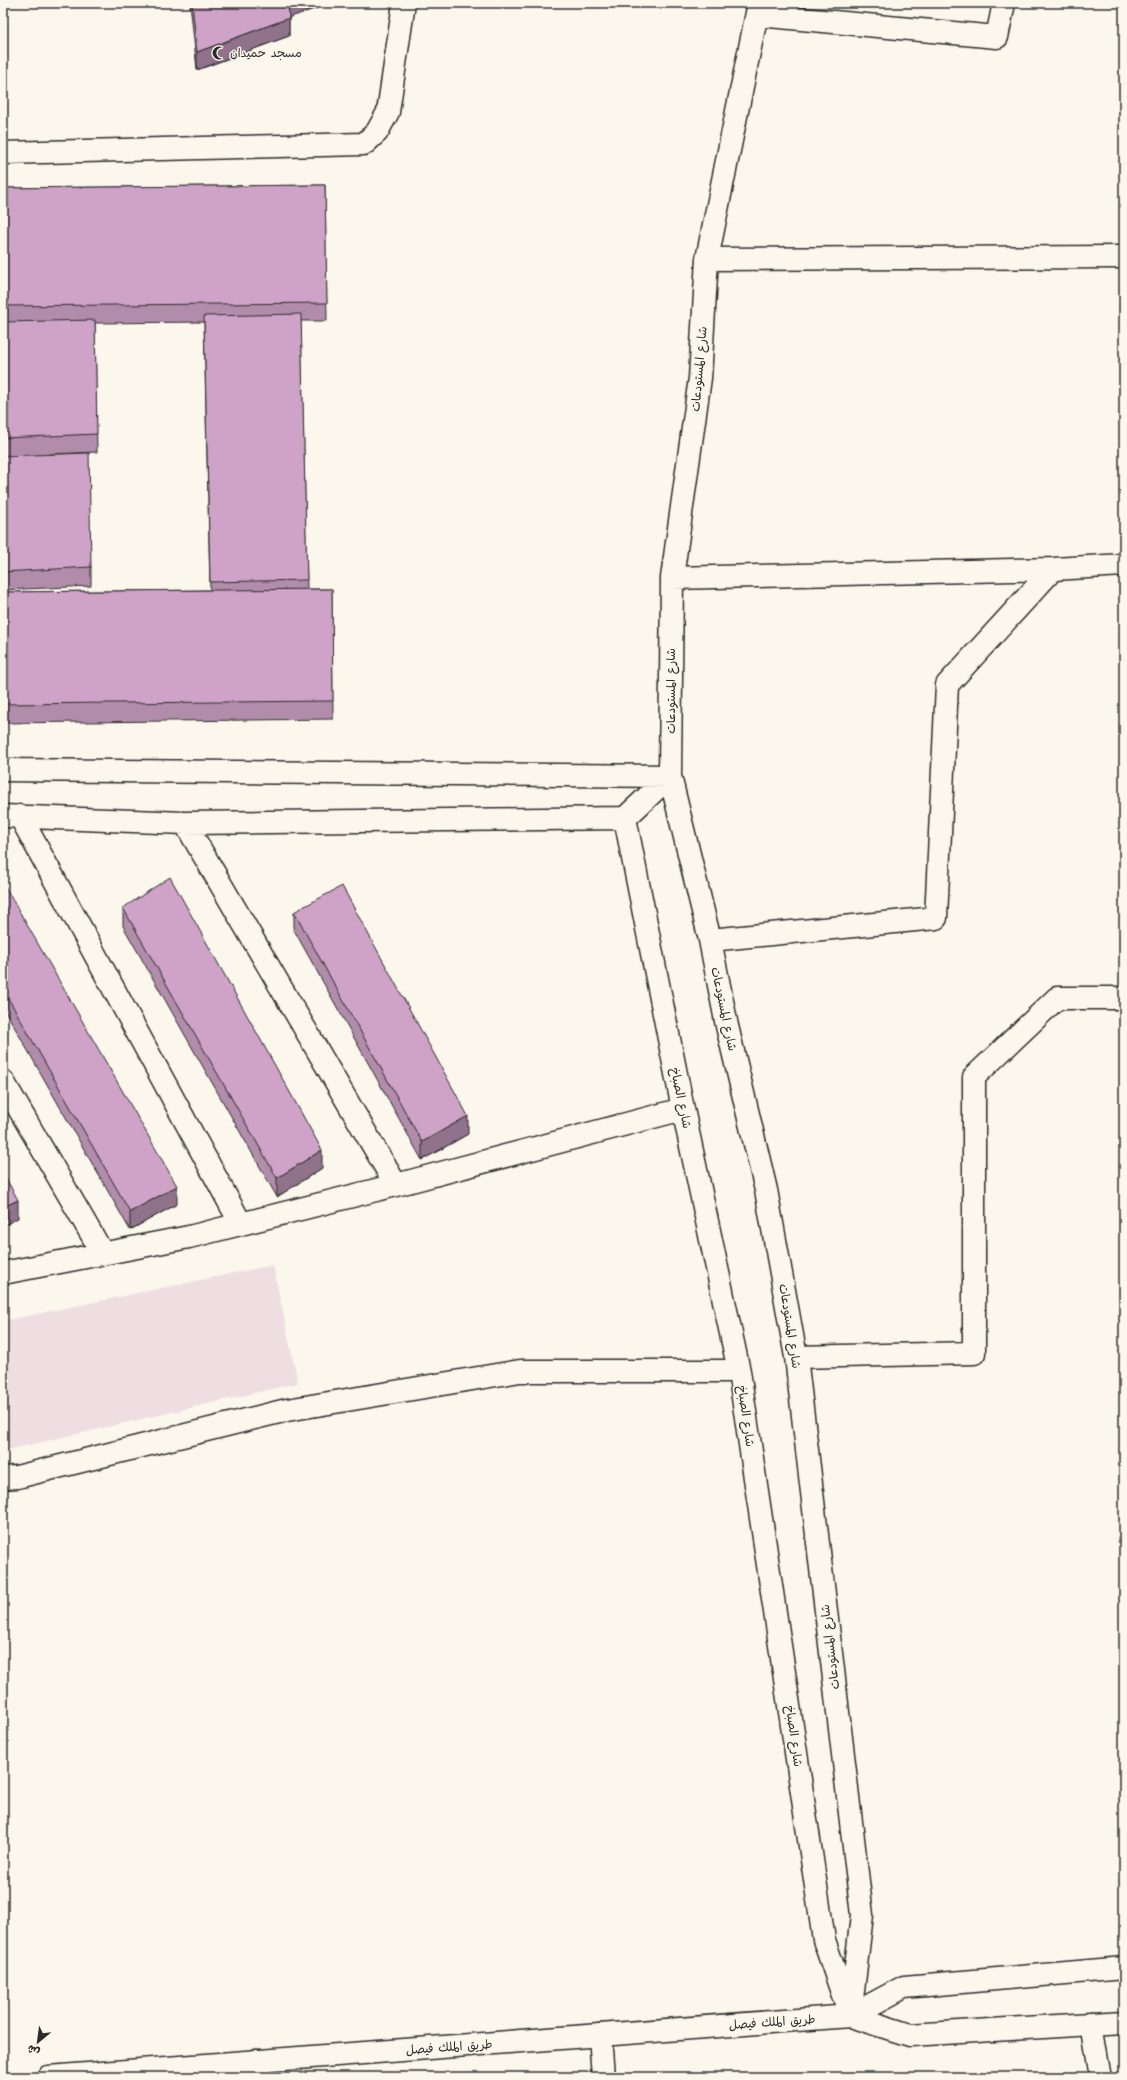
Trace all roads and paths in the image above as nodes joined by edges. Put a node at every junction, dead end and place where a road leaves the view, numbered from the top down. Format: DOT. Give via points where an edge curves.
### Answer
graph roads {
  1 [pos="404,3"];
  2 [pos="1004,3"];
  3 [pos="758,9"];
  4 [pos="3,153"];
  5 [pos="1124,257"];
  6 [pos="707,259"];
  7 [pos="1124,565"];
  8 [pos="1053,570"];
  9 [pos="672,578"];
  10 [pos="3,770"];
  11 [pos="670,776"];
  12 [pos="11,816"];
  13 [pos="625,818"];
  14 [pos="185,823"];
  15 [pos="710,940"];
  16 [pos="1124,998"];
  17 [pos="3,1081"];
  18 [pos="683,1109"];
  19 [pos="396,1185"];
  20 [pos="241,1224"];
  21 [pos="103,1254"];
  22 [pos="3,1273"];
  23 [pos="796,1358"];
  24 [pos="740,1371"];
  25 [pos="3,1478"];
  26 [pos="1124,1968"];
  27 [pos="850,2016"];
  28 [pos="1124,2022"];
  29 [pos="1091,2024"];
  30 [pos="600,2035"];
  31 [pos="258,2069"];
  32 [pos="48,2077"];
  33 [pos="603,2077"];
  34 [pos="1100,2077"];
  1 -- 4 [label="street" via="388,112 377,132 364,144"];
  2 -- 3 [label="street" via="997,37"];
  3 -- 6 [label="street, شارع المستودعات"];
  5 -- 6 [label="street"];
  6 -- 9 [label="street, شارع المستودعات" via="700,378"];
  7 -- 8 [label="street"];
  8 -- 9 [label="street"];
  8 -- 15 [label="street" via="947,685 936,918"];
  9 -- 11 [label="street, شارع المستودعات"];
  10 -- 11 [label="street"];
  11 -- 13 [label="street"];
  11 -- 15 [label="street, شارع المستودعات"];
  12 -- 14 [label="street"];
  12 -- 20 [label="street"];
  13 -- 14 [label="street"];
  13 -- 18 [label="street, شارع الصباخ"];
  14 -- 19 [label="street"];
  15 -- 23 [label="street, شارع المستودعات" via="727,1026 766,1190"];
  16 -- 23 [label="street" via="1057,998 974,1078 974,1353"];
  17 -- 21 [label="street"];
  18 -- 19 [label="street"];
  18 -- 24 [label="street, شارع الصباخ"];
  19 -- 20 [label="street"];
  20 -- 21 [label="street"];
  21 -- 22 [label="street"];
  23 -- 27 [label="street, شارع المستودعات" via="862,1914"];
  24 -- 25 [label="street" via="520,1371 287,1410 17,1477"];
  24 -- 27 [label="street, شارع الصباخ" via="824,1940"];
  26 -- 27 [label="street, طريق الملك فيصل" via="904,1987"];
  27 -- 29 [label="street, طريق الملك فيصل" via="910,2035"];
  27 -- 30 [label="street, طريق الملك فيصل"];
  28 -- 29 [label="street, طريق الملك فيصل"];
  29 -- 34 [label="street"];
  30 -- 31 [label="street, طريق الملك فيصل"];
  30 -- 33 [label="street"];
  31 -- 32 [label="street, طريق الملك فيصل"];
}
